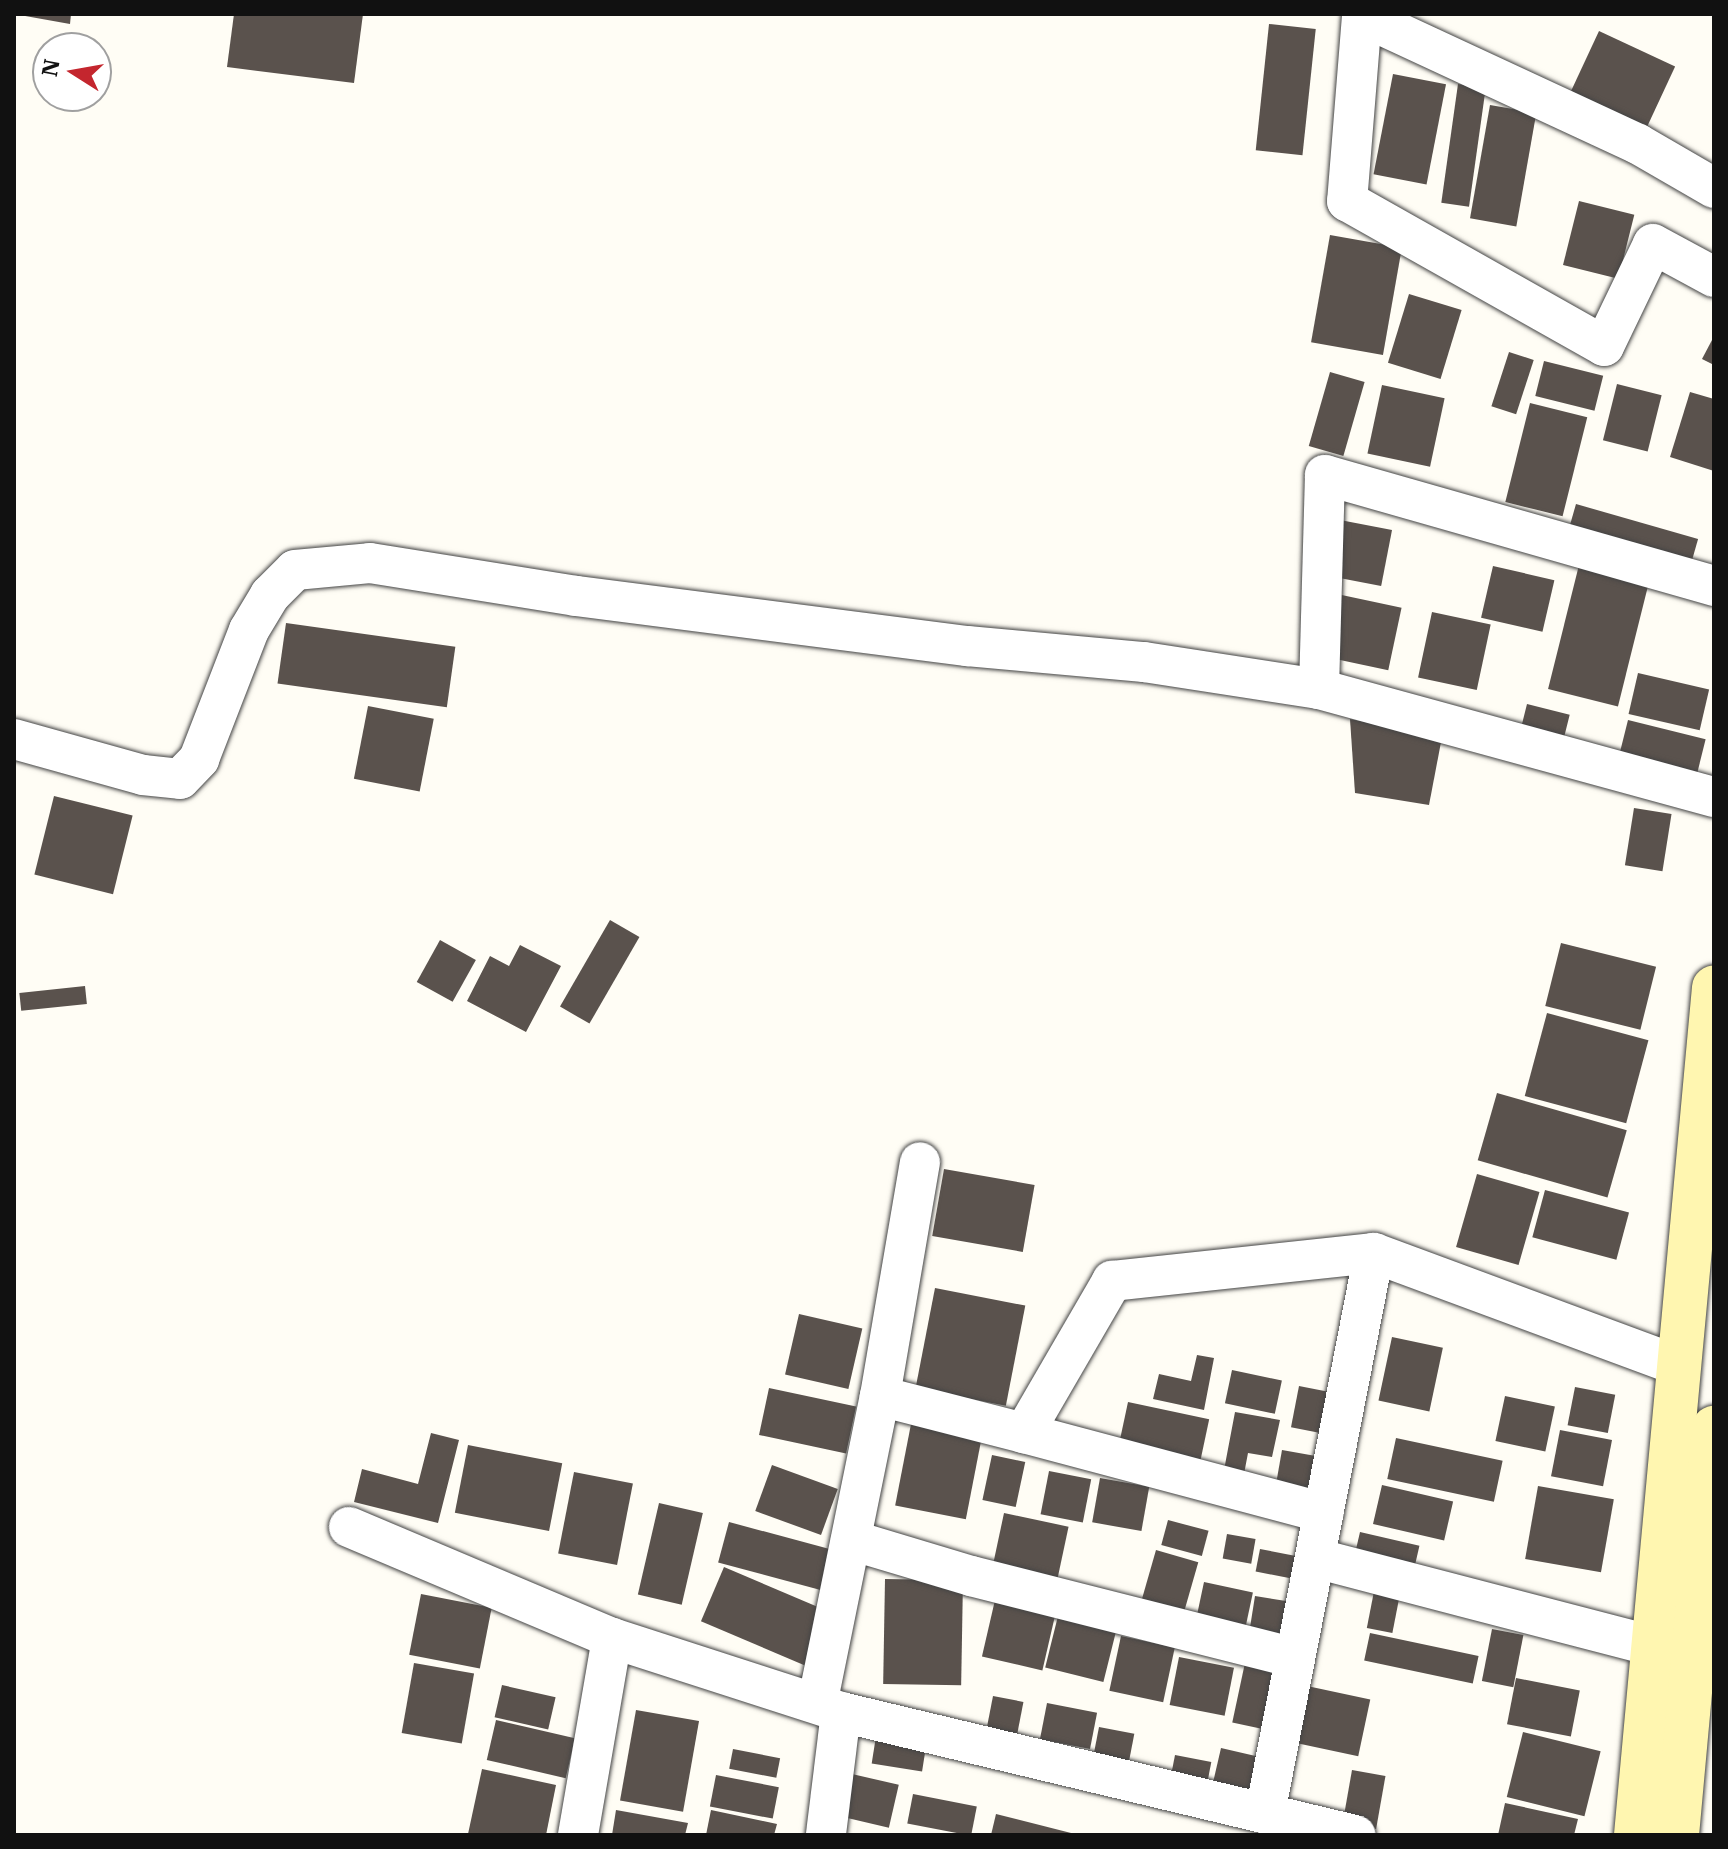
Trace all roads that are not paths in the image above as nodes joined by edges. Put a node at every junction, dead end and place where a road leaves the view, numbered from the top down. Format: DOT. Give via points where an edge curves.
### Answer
graph roads {
  1 [pos="1714,188"];
  2 [pos="1714,277"];
  3 [pos="1714,586"];
  4 [pos="1319,689"];
  5 [pos="14,739"];
  6 [pos="1714,797"];
  7 [pos="1714,988"];
  8 [pos="920,1162"];
  9 [pos="1374,1253"];
  10 [pos="1679,1366"];
  11 [pos="880,1396"];
  12 [pos="1714,1428"];
  13 [pos="1024,1433"];
  14 [pos="1324,1513"];
  15 [pos="349,1527"];
  16 [pos="851,1540"];
  17 [pos="1315,1558"];
  18 [pos="612,1638"];
  19 [pos="1654,1646"];
  20 [pos="1295,1658"];
  21 [pos="829,1706"];
  22 [pos="1265,1813"];
  23 [pos="578,1835"];
  24 [pos="826,1835"];
  25 [pos="1355,1835"];
  26 [pos="1636,1835"];
  27 [pos="1677,1835"];
  1 -- 2 [label="street" via="1638,144 1362,16 1347,201 1604,346 1653,244"];
  3 -- 4 [label="street" via="1325,475"];
  4 -- 5 [label="street" via="1144,662 967,646 576,596 370,563 326,564 295,570 270,595 249,630 191,771 158,777"];
  4 -- 6 [label="street"];
  7 -- 10 [label="main road"];
  8 -- 11 [label="street"];
  9 -- 10 [label="street"];
  9 -- 13 [label="street" via="1112,1281"];
  9 -- 14 [label="street"];
  10 -- 19 [label="main road"];
  11 -- 13 [label="street"];
  11 -- 16 [label="street"];
  12 -- 27 [label="main road"];
  13 -- 14 [label="street"];
  14 -- 17 [label="street"];
  15 -- 18 [label="street"];
  16 -- 20 [label="street"];
  16 -- 21 [label="street"];
  17 -- 19 [label="street"];
  17 -- 20 [label="street"];
  18 -- 21 [label="street"];
  18 -- 23 [label="street"];
  19 -- 26 [label="main road"];
  20 -- 22 [label="street"];
  21 -- 22 [label="street"];
  21 -- 24 [label="street"];
  22 -- 25 [label="street"];
}
